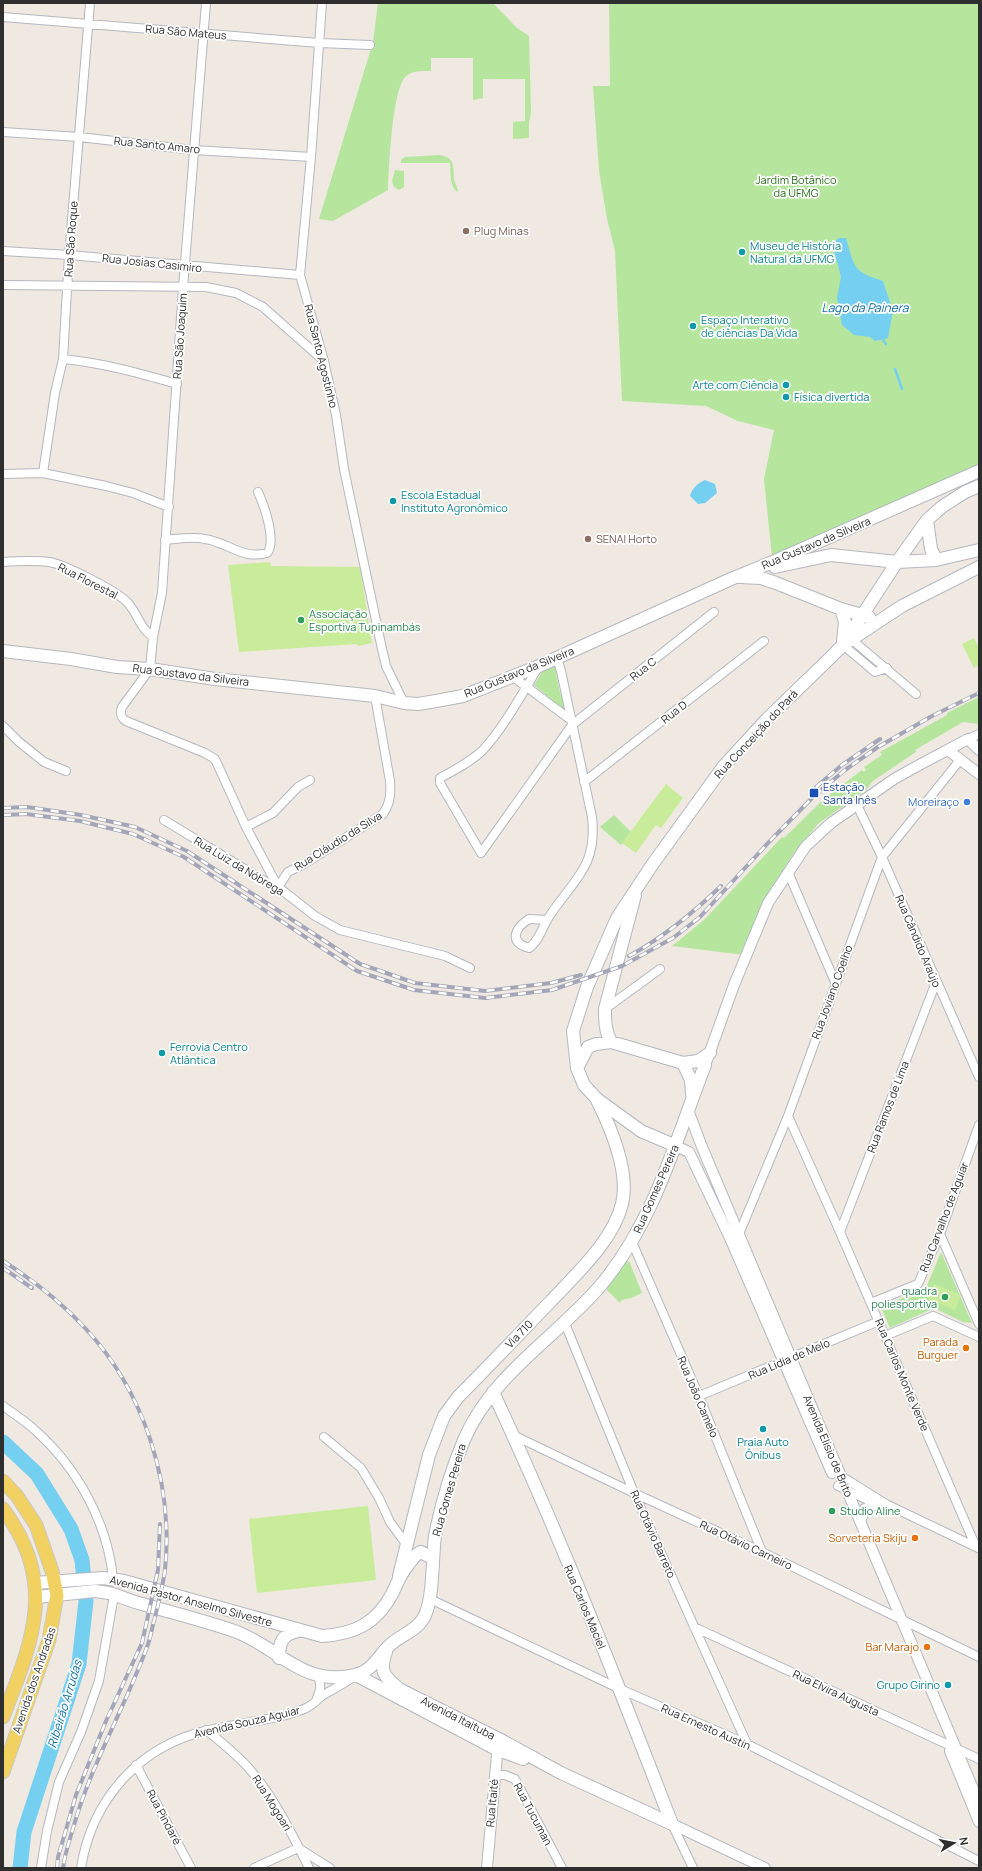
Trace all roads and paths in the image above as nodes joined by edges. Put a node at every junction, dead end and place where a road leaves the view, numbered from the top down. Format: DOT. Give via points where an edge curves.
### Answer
graph roads {
  1 [pos="90,3"];
  2 [pos="206,3"];
  3 [pos="322,3"];
  4 [pos="3,17"];
  5 [pos="88,24"];
  6 [pos="204,34"];
  7 [pos="319,43"];
  8 [pos="370,45"];
  9 [pos="3,132"];
  10 [pos="79,137"];
  11 [pos="194,150"];
  12 [pos="311,158"];
  13 [pos="3,251"];
  14 [pos="70,255"];
  15 [pos="185,266"];
  16 [pos="300,275"];
  17 [pos="3,285"];
  18 [pos="68,286"];
  19 [pos="183,288"];
  20 [pos="63,359"];
  21 [pos="324,361"];
  22 [pos="177,384"];
  23 [pos="979,471"];
  24 [pos="43,473"];
  25 [pos="3,474"];
  26 [pos="979,486"];
  27 [pos="258,492"];
  28 [pos="169,507"];
  29 [pos="927,520"];
  30 [pos="165,540"];
  31 [pos="979,550"];
  32 [pos="936,560"];
  33 [pos="3,562"];
  34 [pos="897,562"];
  35 [pos="979,567"];
  36 [pos="737,577"];
  37 [pos="841,609"];
  38 [pos="714,612"];
  39 [pos="862,615"];
  40 [pos="881,619"];
  41 [pos="153,637"];
  42 [pos="764,641"];
  43 [pos="847,642"];
  44 [pos="3,651"];
  45 [pos="557,658"];
  46 [pos="539,666"];
  47 [pos="150,669"];
  48 [pos="512,676"];
  49 [pos="526,687"];
  50 [pos="916,694"];
  51 [pos="375,696"];
  52 [pos="404,703"];
  53 [pos="571,723"];
  54 [pos="3,726"];
  55 [pos="979,734"];
  56 [pos="968,739"];
  57 [pos="948,750"];
  58 [pos="979,750"];
  59 [pos="960,760"];
  60 [pos="66,770"];
  61 [pos="979,774"];
  62 [pos="310,780"];
  63 [pos="584,782"];
  64 [pos="856,805"];
  65 [pos="164,820"];
  66 [pos="246,827"];
  67 [pos="882,857"];
  68 [pos="788,872"];
  69 [pos="637,886"];
  70 [pos="278,887"];
  71 [pos="548,920"];
  72 [pos="470,968"];
  73 [pos="660,969"];
  74 [pos="835,982"];
  75 [pos="936,982"];
  76 [pos="605,1008"];
  77 [pos="611,1042"];
  78 [pos="710,1053"];
  79 [pos="683,1063"];
  80 [pos="705,1065"];
  81 [pos="577,1068"];
  82 [pos="979,1077"];
  83 [pos="693,1097"];
  84 [pos="597,1099"];
  85 [pos="688,1110"];
  86 [pos="788,1116"];
  87 [pos="979,1125"];
  88 [pos="676,1146"];
  89 [pos="840,1232"];
  90 [pos="940,1234"];
  91 [pos="734,1236"];
  92 [pos="632,1242"];
  93 [pos="871,1303"];
  94 [pos="564,1321"];
  95 [pos="879,1321"];
  96 [pos="979,1324"];
  97 [pos="885,1336"];
  98 [pos="979,1337"];
  99 [pos="788,1360"];
  100 [pos="493,1392"];
  101 [pos="698,1396"];
  102 [pos="3,1406"];
  103 [pos="513,1435"];
  104 [pos="324,1437"];
  105 [pos="841,1476"];
  106 [pos="3,1481"];
  107 [pos="843,1488"];
  108 [pos="634,1493"];
  109 [pos="881,1504"];
  110 [pos="3,1509"];
  111 [pos="860,1521"];
  112 [pos="411,1522"];
  113 [pos="396,1529"];
  114 [pos="406,1544"];
  115 [pos="978,1547"];
  116 [pos="762,1552"];
  117 [pos="432,1558"];
  118 [pos="399,1576"];
  119 [pos="108,1578"];
  120 [pos="59,1580"];
  121 [pos="35,1584"];
  122 [pos="61,1594"];
  123 [pos="114,1595"];
  124 [pos="37,1597"];
  125 [pos="430,1599"];
  126 [pos="897,1618"];
  127 [pos="694,1626"];
  128 [pos="298,1631"];
  129 [pos="389,1646"];
  130 [pos="979,1657"];
  131 [pos="279,1658"];
  132 [pos="356,1675"];
  133 [pos="318,1676"];
  134 [pos="620,1689"];
  135 [pos="315,1701"];
  136 [pos="3,1717"];
  137 [pos="206,1730"];
  138 [pos="498,1744"];
  139 [pos="747,1744"];
  140 [pos="951,1746"];
  141 [pos="979,1759"];
  142 [pos="136,1765"];
  143 [pos="3,1772"];
  144 [pos="494,1775"];
  145 [pos="979,1803"];
  146 [pos="979,1822"];
  147 [pos="672,1824"];
  148 [pos="298,1848"];
  149 [pos="979,1861"];
  150 [pos="41,1868"];
  151 [pos="81,1868"];
  152 [pos="191,1868"];
  153 [pos="254,1868"];
  154 [pos="309,1868"];
  155 [pos="330,1868"];
  156 [pos="487,1868"];
  157 [pos="562,1868"];
  158 [pos="693,1868"];
  159 [pos="765,1868"];
  1 -- 5 [label="street, Rua São Roque"];
  2 -- 6 [label="street, Rua São Joaquim"];
  3 -- 7 [label="street, Rua Santo Agostinho"];
  4 -- 5 [label="street, Rua São Mateus"];
  5 -- 6 [label="street, Rua São Mateus"];
  5 -- 10 [label="street, Rua São Roque"];
  6 -- 7 [label="street, Rua São Mateus"];
  6 -- 11 [label="street, Rua São Joaquim"];
  7 -- 8 [label="street, Rua São Mateus"];
  7 -- 12 [label="street, Rua Santo Agostinho"];
  9 -- 10 [label="street, Rua Santo Amaro"];
  10 -- 11 [label="street, Rua Santo Amaro"];
  10 -- 14 [label="street, Rua São Roque"];
  11 -- 12 [label="street, Rua Santo Amaro"];
  11 -- 15 [label="street, Rua São Joaquim"];
  12 -- 16 [label="street, Rua Santo Agostinho"];
  13 -- 14 [label="street, Rua Josias Casimiro"];
  14 -- 15 [label="street, Rua Josias Casimiro"];
  14 -- 18 [label="street, Rua São Roque"];
  15 -- 16 [label="street, Rua Josias Casimiro"];
  15 -- 19 [label="street, Rua São Joaquim"];
  16 -- 21 [label="street, Rua Santo Agostinho"];
  17 -- 18 [label="street"];
  18 -- 19 [label="street"];
  18 -- 20 [label="street, Rua São Roque"];
  19 -- 21 [label="street" via="206,287 236,293 263,307"];
  19 -- 22 [label="street, Rua São Joaquim"];
  20 -- 22 [label="street" via="92,362"];
  20 -- 24 [label="street, Rua São Roque" via="55,393"];
  21 -- 52 [label="street, Rua Santo Agostinho" via="382,649 386,666"];
  22 -- 28 [label="street, Rua São Joaquim"];
  23 -- 36 [label="main road, Rua Gustavo da Silveira"];
  24 -- 25 [label="street"];
  24 -- 28 [label="street" via="133,493"];
  26 -- 29 [label="main road" via="943,506"];
  27 -- 30 [label="street" via="268,515 270,545 267,553 242,553 206,539"];
  28 -- 30 [label="street, Rua São Joaquim"];
  29 -- 32 [label="main road" via="931,549"];
  29 -- 34 [label="main road"];
  30 -- 41 [label="street, Rua São Joaquim" via="162,592"];
  31 -- 32 [label="main road"];
  32 -- 34 [label="main road"];
  33 -- 41 [label="street, Rua Florestal" via="50,562 92,580 127,602 142,628"];
  34 -- 36 [label="main road" via="831,555"];
  34 -- 39 [label="main road"];
  35 -- 40 [label="main road, Rua Conceição do Pará"];
  36 -- 37 [label="main road" via="761,578"];
  36 -- 45 [label="main road, Rua Gustavo da Silveira"];
  37 -- 39 [label="main road"];
  37 -- 43 [label="main road"];
  38 -- 53 [label="street, Rua C"];
  39 -- 40 [label="main road"];
  39 -- 43 [label="main road"];
  40 -- 43 [label="main road, Rua Conceição do Pará"];
  41 -- 47 [label="street, Rua São Joaquim"];
  42 -- 63 [label="street, Rua D"];
  43 -- 50 [label="street" via="875,672 887,668"];
  43 -- 69 [label="main road, Rua Conceição do Pará" via="766,720 723,767"];
  44 -- 47 [label="main road, Rua Gustavo da Silveira" via="117,667"];
  45 -- 46 [label="main road, Rua Gustavo da Silveira"];
  45 -- 53 [label="street"];
  46 -- 48 [label="main road, Rua Gustavo da Silveira"];
  46 -- 49 [label="street"];
  47 -- 51 [label="main road, Rua Gustavo da Silveira" via="215,679"];
  47 -- 66 [label="street" via="122,707 121,717 215,759"];
  48 -- 49 [label="street"];
  48 -- 52 [label="main road, Rua Gustavo da Silveira" via="463,696 418,704"];
  49 -- 53 [label="street"];
  49 -- 53 [label="street, Rua C" via="482,750 469,762 440,778 440,783 481,852"];
  51 -- 52 [label="main road, Rua Gustavo da Silveira"];
  51 -- 70 [label="street, Rua Cláudio da Silva" via="390,781 388,808 383,814 288,872"];
  53 -- 63 [label="street"];
  54 -- 60 [label="street" via="44,762"];
  55 -- 56 [label="street"];
  56 -- 57 [label="street, Rua Gomes Pereira"];
  56 -- 58 [label="street"];
  57 -- 59 [label="street"];
  57 -- 64 [label="street, Rua Gomes Pereira"];
  59 -- 61 [label="street"];
  59 -- 67 [label="street, Rua Joviano Coelho"];
  62 -- 66 [label="street" via="298,787 273,813"];
  63 -- 71 [label="street" via="592,817 593,842 580,878"];
  64 -- 67 [label="street, Rua Cândido Araújo"];
  64 -- 68 [label="street, Rua Gomes Pereira" via="818,834"];
  65 -- 70 [label="street, Rua Luiz da Nóbrega"];
  66 -- 70 [label="street"];
  67 -- 74 [label="street, Rua Joviano Coelho"];
  67 -- 75 [label="street, Rua Cândido Araújo"];
  68 -- 74 [label="street"];
  68 -- 78 [label="street, Rua Gomes Pereira" via="765,910 734,984"];
  69 -- 76 [label="main road"];
  69 -- 81 [label="main road, Rua Conceição do Pará" via="617,918 587,987 573,1032"];
  70 -- 72 [label="street, Rua Luiz da Nóbrega" via="315,916 340,930 445,956"];
  73 -- 76 [label="street"];
  74 -- 86 [label="street, Rua Joviano Coelho"];
  75 -- 82 [label="street, Rua Cândido Araújo"];
  75 -- 89 [label="street, Rua Ramos de Lima"];
  76 -- 77 [label="main road" via="605,1024"];
  77 -- 79 [label="main road"];
  77 -- 81 [label="main road" via="588,1047"];
  78 -- 79 [label="main road" via="698,1061"];
  78 -- 80 [label="street, Rua Gomes Pereira"];
  79 -- 83 [label="main road" via="691,1080"];
  80 -- 83 [label="main road, Rua Gomes Pereira"];
  81 -- 84 [label="main road" via="584,1085"];
  83 -- 85 [label="main road, Rua Gomes Pereira"];
  84 -- 88 [label="main road" via="641,1131"];
  84 -- 112 [label="main road, Via 710" via="619,1154 624,1187 622,1204 615,1221 598,1250 458,1397 444,1416 429,1455"];
  85 -- 88 [label="main road, Rua Gomes Pereira"];
  85 -- 91 [label="street, Avenida Elísio de Brito"];
  86 -- 89 [label="street, Rua Carlos Monte Verde"];
  86 -- 91 [label="street, Rua Joviano Coelho"];
  87 -- 90 [label="street, Rua Carvalho de Aguiar"];
  88 -- 91 [label="street, Avenida Elísio de Brito" via="689,1152"];
  88 -- 92 [label="main road, Rua Gomes Pereira"];
  89 -- 93 [label="street, Rua Carlos Monte Verde"];
  90 -- 93 [label="street, Rua Carvalho de Aguiar" via="918,1284"];
  90 -- 96 [label="street"];
  91 -- 99 [label="street, Avenida Elísio de Brito"];
  92 -- 94 [label="main road, Rua Gomes Pereira" via="600,1286"];
  92 -- 101 [label="street, Rua João Camelo"];
  93 -- 95 [label="street, Rua Carlos Monte Verde"];
  94 -- 100 [label="main road, Rua Gomes Pereira"];
  94 -- 108 [label="street, Rua Otávio Barreto"];
  95 -- 97 [label="street, Rua Carlos Monte Verde"];
  95 -- 99 [label="street, Rua Lídia de Melo"];
  97 -- 98 [label="street" via="933,1316"];
  97 -- 115 [label="street, Rua Carlos Monte Verde"];
  99 -- 101 [label="street, Rua Lídia de Melo"];
  99 -- 105 [label="street, Avenida Elísio de Brito"];
  99 -- 107 [label="street, Avenida Elísio de Brito"];
  100 -- 103 [label="main road, Rua Carlos Maciel"];
  100 -- 117 [label="main road, Rua Gomes Pereira" via="478,1411 456,1459 436,1532"];
  101 -- 116 [label="street, Rua João Camelo"];
  102 -- 119 [label="street" via="48,1442 82,1487 105,1536"];
  103 -- 108 [label="street, Rua Otávio Carneiro"];
  103 -- 134 [label="main road, Rua Carlos Maciel"];
  104 -- 113 [label="street" via="361,1468"];
  105 -- 107 [label="street, Avenida Elísio de Brito"];
  105 -- 109 [label="street"];
  106 -- 120 [label="main road, Avenida dos Andradas" via="17,1496 36,1525"];
  107 -- 109 [label="street"];
  107 -- 111 [label="street, Avenida Elísio de Brito"];
  107 -- 126 [label="street, Avenida Elísio de Brito"];
  108 -- 116 [label="street, Rua Otávio Carneiro"];
  108 -- 127 [label="street, Rua Otávio Barreto"];
  109 -- 111 [label="street" via="865,1509"];
  109 -- 115 [label="street"];
  110 -- 121 [label="main road, Avenida dos Andradas" via="25,1547"];
  111 -- 126 [label="street, Avenida Elísio de Brito"];
  112 -- 113 [label="street" via="402,1531"];
  112 -- 114 [label="main road, Via 710"];
  113 -- 114 [label="street"];
  114 -- 118 [label="main road, Via 710"];
  116 -- 126 [label="street, Rua Otávio Carneiro"];
  117 -- 118 [label="main road" via="421,1552 417,1554"];
  117 -- 125 [label="main road, Rua Gomes Pereira"];
  118 -- 128 [label="main road, Avenida Pastor Anselmo Silvestre" via="392,1594 370,1622 347,1633 322,1636"];
  119 -- 120 [label="main road, Avenida Pastor Anselmo Silvestre"];
  119 -- 128 [label="main road, Avenida Pastor Anselmo Silvestre"];
  120 -- 121 [label="main road, Avenida Pastor Anselmo Silvestre"];
  120 -- 122 [label="main road, Avenida dos Andradas"];
  121 -- 124 [label="main road, Avenida dos Andradas"];
  122 -- 123 [label="main road, Avenida Pastor Anselmo Silvestre" via="102,1591"];
  122 -- 124 [label="main road, Avenida Pastor Anselmo Silvestre"];
  122 -- 143 [label="main road, Avenida dos Andradas" via="49,1640"];
  123 -- 131 [label="main road, Avenida Pastor Anselmo Silvestre" via="239,1633"];
  123 -- 150 [label="street" via="99,1681 60,1782 47,1831"];
  124 -- 136 [label="main road, Avenida dos Andradas" via="29,1645"];
  125 -- 129 [label="main road, Rua Gomes Pereira" via="423,1619 410,1632"];
  125 -- 134 [label="street, Rua Ernesto Austin"];
  126 -- 130 [label="street, Rua Otávio Carneiro"];
  126 -- 140 [label="street, Avenida Elísio de Brito"];
  127 -- 139 [label="street, Rua Otávio Barreto"];
  127 -- 140 [label="street, Rua Elvira Augusta"];
  128 -- 131 [label="main road" via="290,1632 282,1640"];
  129 -- 132 [label="main road, Rua Gomes Pereira" via="371,1667"];
  129 -- 138 [label="main road, Avenida Itaituba" via="382,1663 383,1672 399,1689"];
  131 -- 133 [label="main road, Avenida Pastor Anselmo Silvestre"];
  132 -- 133 [label="main road, Avenida Pastor Anselmo Silvestre" via="333,1678"];
  132 -- 135 [label="street, Avenida Souza Aguiar"];
  132 -- 138 [label="main road, Avenida Itaituba"];
  133 -- 135 [label="street" via="321,1683"];
  134 -- 139 [label="street, Rua Ernesto Austin"];
  134 -- 147 [label="main road, Rua Carlos Maciel"];
  135 -- 137 [label="street, Avenida Souza Aguiar" via="304,1709 285,1715"];
  137 -- 142 [label="street, Avenida Souza Aguiar" via="181,1738 157,1750"];
  137 -- 148 [label="street, Rua Mogoari" via="252,1771 264,1787"];
  138 -- 144 [label="street, Rua Itaité"];
  138 -- 147 [label="main road, Avenida Itaituba"];
  139 -- 149 [label="street, Rua Ernesto Austin"];
  140 -- 141 [label="street, Rua Elvira Augusta"];
  140 -- 145 [label="street, Avenida Elísio de Brito"];
  140 -- 146 [label="street, Avenida Elísio de Brito"];
  142 -- 151 [label="street, Avenida Souza Aguiar" via="99,1810 87,1840"];
  142 -- 152 [label="street, Rua Pindaré"];
  144 -- 156 [label="street, Rua Itaité"];
  144 -- 157 [label="street, Rua Tucuman" via="505,1775 515,1779"];
  147 -- 158 [label="street"];
  147 -- 159 [label="street, Avenida Itaituba"];
  148 -- 153 [label="street"];
  148 -- 154 [label="street, Rua Mogoari"];
  148 -- 155 [label="street"];
}
